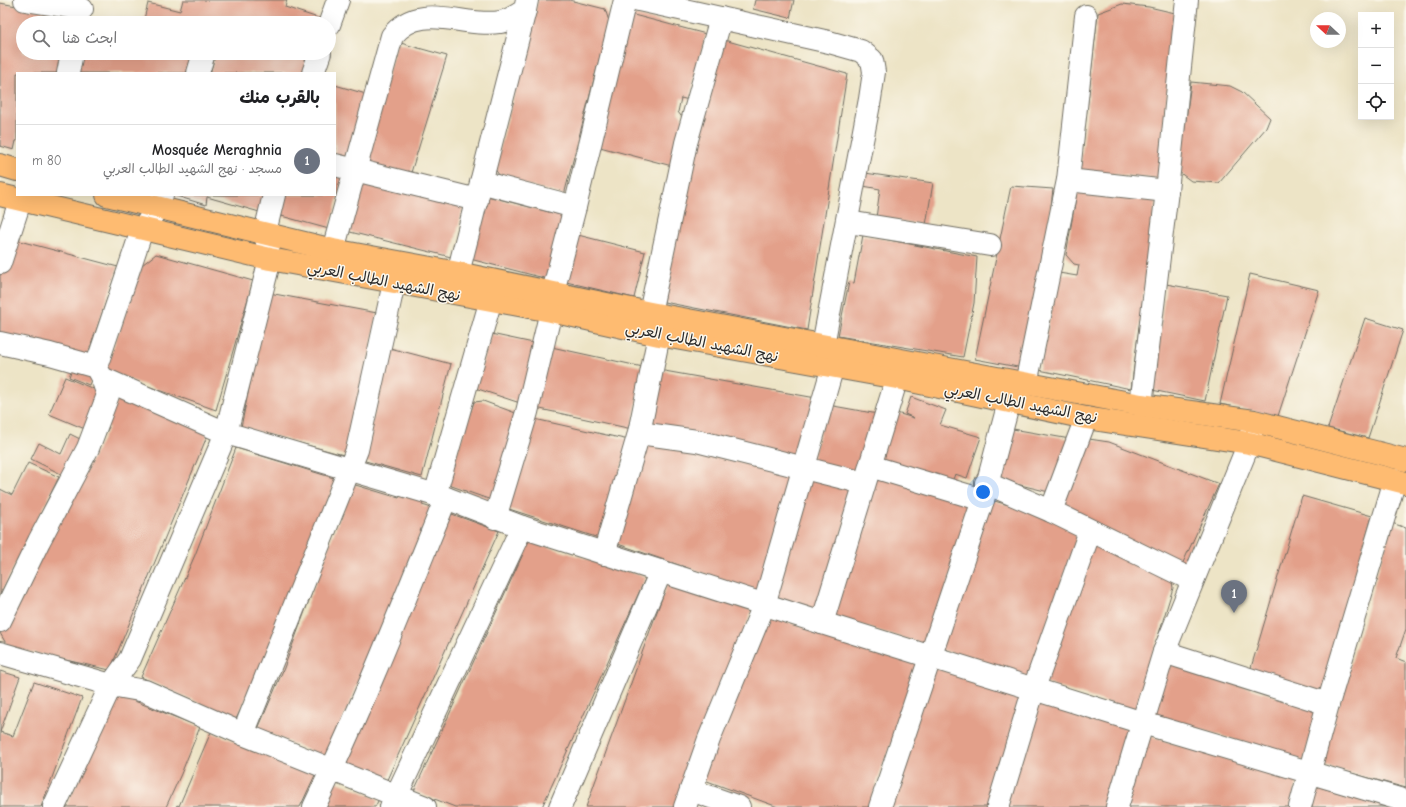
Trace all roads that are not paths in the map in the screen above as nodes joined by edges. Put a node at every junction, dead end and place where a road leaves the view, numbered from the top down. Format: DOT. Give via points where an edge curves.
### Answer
graph roads {
  1 [pos="25,0"];
  2 [pos="338,0"];
  3 [pos="625,0"];
  4 [pos="639,0"];
  5 [pos="1187,0"];
  6 [pos="526,5"];
  7 [pos="82,11"];
  8 [pos="332,16"];
  9 [pos="1086,16"];
  10 [pos="721,18"];
  11 [pos="71,60"];
  12 [pos="202,60"];
  13 [pos="318,60"];
  14 [pos="68,72"];
  15 [pos="198,72"];
  16 [pos="313,72"];
  17 [pos="0,165"];
  18 [pos="344,168"];
  19 [pos="16,170"];
  20 [pos="1068,180"];
  21 [pos="479,191"];
  22 [pos="1168,191"];
  23 [pos="116,196"];
  24 [pos="274,196"];
  25 [pos="10,198"];
  26 [pos="160,201"];
  27 [pos="575,207"];
  28 [pos="848,222"];
  29 [pos="142,230"];
  30 [pos="265,232"];
  31 [pos="990,245"];
  32 [pos="333,250"];
  33 [pos="270,259"];
  34 [pos="0,263"];
  35 [pos="458,273"];
  36 [pos="394,283"];
  37 [pos="493,291"];
  38 [pos="552,302"];
  39 [pos="650,313"];
  40 [pos="659,336"];
  41 [pos="0,343"];
  42 [pos="823,345"];
  43 [pos="833,366"];
  44 [pos="99,373"];
  45 [pos="898,378"];
  46 [pos="1026,384"];
  47 [pos="1009,402"];
  48 [pos="1140,405"];
  49 [pos="1086,418"];
  50 [pos="1254,421"];
  51 [pos="226,433"];
  52 [pos="640,433"];
  53 [pos="1249,443"];
  54 [pos="1406,460"];
  55 [pos="803,469"];
  56 [pos="350,470"];
  57 [pos="867,475"];
  58 [pos="1400,482"];
  59 [pos="984,492"];
  60 [pos="441,496"];
  61 [pos="1051,511"];
  62 [pos="495,518"];
  63 [pos="522,527"];
  64 [pos="1090,531"];
  65 [pos="604,554"];
  66 [pos="661,571"];
  67 [pos="1192,580"];
  68 [pos="764,605"];
  69 [pos="0,621"];
  70 [pos="822,623"];
  71 [pos="1164,652"];
  72 [pos="0,653"];
  73 [pos="931,657"];
  74 [pos="111,685"];
  75 [pos="1034,688"];
  76 [pos="1328,704"];
  77 [pos="1143,723"];
  78 [pos="243,734"];
  79 [pos="332,768"];
  80 [pos="1310,772"];
  81 [pos="688,799"];
  82 [pos="393,801"];
  83 [pos="1406,801"];
  84 [pos="54,807"];
  85 [pos="314,807"];
  86 [pos="425,807"];
  87 [pos="560,807"];
  88 [pos="739,807"];
  89 [pos="880,807"];
  90 [pos="998,807"];
  91 [pos="1117,807"];
  92 [pos="1300,807"];
  1 -- 7 [label="street"];
  2 -- 8 [label="street"];
  3 -- 27 [label="street"];
  4 -- 10 [label="street"];
  5 -- 22 [label="street"];
  6 -- 18 [label="street" via="511,19 500,22 439,17 410,20 400,26 392,36"];
  6 -- 21 [label="street"];
  9 -- 20 [label="street"];
  10 -- 28 [label="street" via="861,51 872,60 874,72 870,99"];
  10 -- 39 [label="street" via="686,143"];
  11 -- 14 [label="street"];
  12 -- 15 [label="street"];
  13 -- 16 [label="street"];
  17 -- 19 [label="main road"];
  18 -- 21 [label="street"];
  18 -- 32 [label="street"];
  20 -- 22 [label="street"];
  20 -- 46 [label="street"];
  21 -- 27 [label="street"];
  21 -- 35 [label="street"];
  22 -- 48 [label="street"];
  23 -- 26 [label="main road, نهج الشهيد الطالب العربي"];
  24 -- 30 [label="street"];
  25 -- 29 [label="main road, نهج الشهيد الطالب العربي"];
  25 -- 34 [label="street"];
  26 -- 29 [label="street"];
  26 -- 30 [label="main road, نهج الشهيد الطالب العربي"];
  27 -- 38 [label="street"];
  28 -- 31 [label="street"];
  28 -- 42 [label="street"];
  29 -- 33 [label="main road, نهج الشهيد الطالب العربي"];
  29 -- 44 [label="street"];
  30 -- 32 [label="main road, نهج الشهيد الطالب العربي"];
  30 -- 33 [label="street"];
  32 -- 35 [label="main road, نهج الشهيد الطالب العربي"];
  33 -- 36 [label="main road, نهج الشهيد الطالب العربي"];
  33 -- 51 [label="street"];
  35 -- 37 [label="main road, نهج الشهيد الطالب العربي"];
  36 -- 37 [label="main road, نهج الشهيد الطالب العربي"];
  36 -- 56 [label="street" via="357,450"];
  37 -- 38 [label="main road, نهج الشهيد الطالب العربي"];
  37 -- 60 [label="street"];
  38 -- 39 [label="main road, نهج الشهيد الطالب العربي"];
  38 -- 40 [label="main road, نهج الشهيد الطالب العربي"];
  38 -- 62 [label="street" via="527,412"];
  39 -- 42 [label="main road, نهج الشهيد الطالب العربي"];
  40 -- 43 [label="main road, نهج الشهيد الطالب العربي"];
  40 -- 52 [label="street"];
  41 -- 44 [label="street" via="50,354"];
  42 -- 46 [label="main road, نهج الشهيد الطالب العربي"];
  43 -- 45 [label="main road, نهج الشهيد الطالب العربي"];
  43 -- 55 [label="street"];
  44 -- 51 [label="street"];
  44 -- 69 [label="street" via="108,394 91,441"];
  45 -- 47 [label="main road, نهج الشهيد الطالب العربي"];
  45 -- 57 [label="street"];
  46 -- 48 [label="main road, نهج الشهيد الطالب العربي"];
  47 -- 49 [label="main road, نهج الشهيد الطالب العربي"];
  47 -- 59 [label="street"];
  48 -- 50 [label="main road, نهج الشهيد الطالب العربي"];
  49 -- 53 [label="main road, نهج الشهيد الطالب العربي"];
  49 -- 61 [label="street"];
  50 -- 53 [label="street"];
  50 -- 54 [label="main road, نهج الشهيد الطالب العربي"];
  51 -- 56 [label="street"];
  51 -- 74 [label="street" via="130,660"];
  52 -- 55 [label="street" via="697,441"];
  52 -- 65 [label="street"];
  53 -- 58 [label="main road, نهج الشهيد الطالب العربي"];
  53 -- 67 [label="street"];
  55 -- 57 [label="street"];
  55 -- 68 [label="street"];
  56 -- 60 [label="street"];
  56 -- 78 [label="street"];
  57 -- 59 [label="street"];
  57 -- 70 [label="street"];
  58 -- 76 [label="street"];
  59 -- 61 [label="street"];
  59 -- 73 [label="street"];
  60 -- 62 [label="street"];
  60 -- 79 [label="street"];
  61 -- 64 [label="street"];
  62 -- 63 [label="street"];
  63 -- 65 [label="street"];
  63 -- 82 [label="street"];
  64 -- 67 [label="street"];
  64 -- 75 [label="street"];
  65 -- 66 [label="street"];
  66 -- 68 [label="street"];
  66 -- 87 [label="street"];
  67 -- 71 [label="street"];
  68 -- 70 [label="street"];
  68 -- 81 [label="street" via="709,739"];
  70 -- 73 [label="street"];
  71 -- 76 [label="street"];
  71 -- 77 [label="street"];
  72 -- 74 [label="street"];
  73 -- 75 [label="street"];
  73 -- 89 [label="street"];
  74 -- 78 [label="street" via="145,691"];
  74 -- 84 [label="street"];
  75 -- 77 [label="street"];
  75 -- 90 [label="street"];
  76 -- 80 [label="street"];
  77 -- 80 [label="street"];
  77 -- 91 [label="street"];
  78 -- 79 [label="street"];
  79 -- 82 [label="street"];
  79 -- 85 [label="street"];
  80 -- 83 [label="street"];
  80 -- 92 [label="street"];
  81 -- 88 [label="street"];
  82 -- 86 [label="street"];
}
